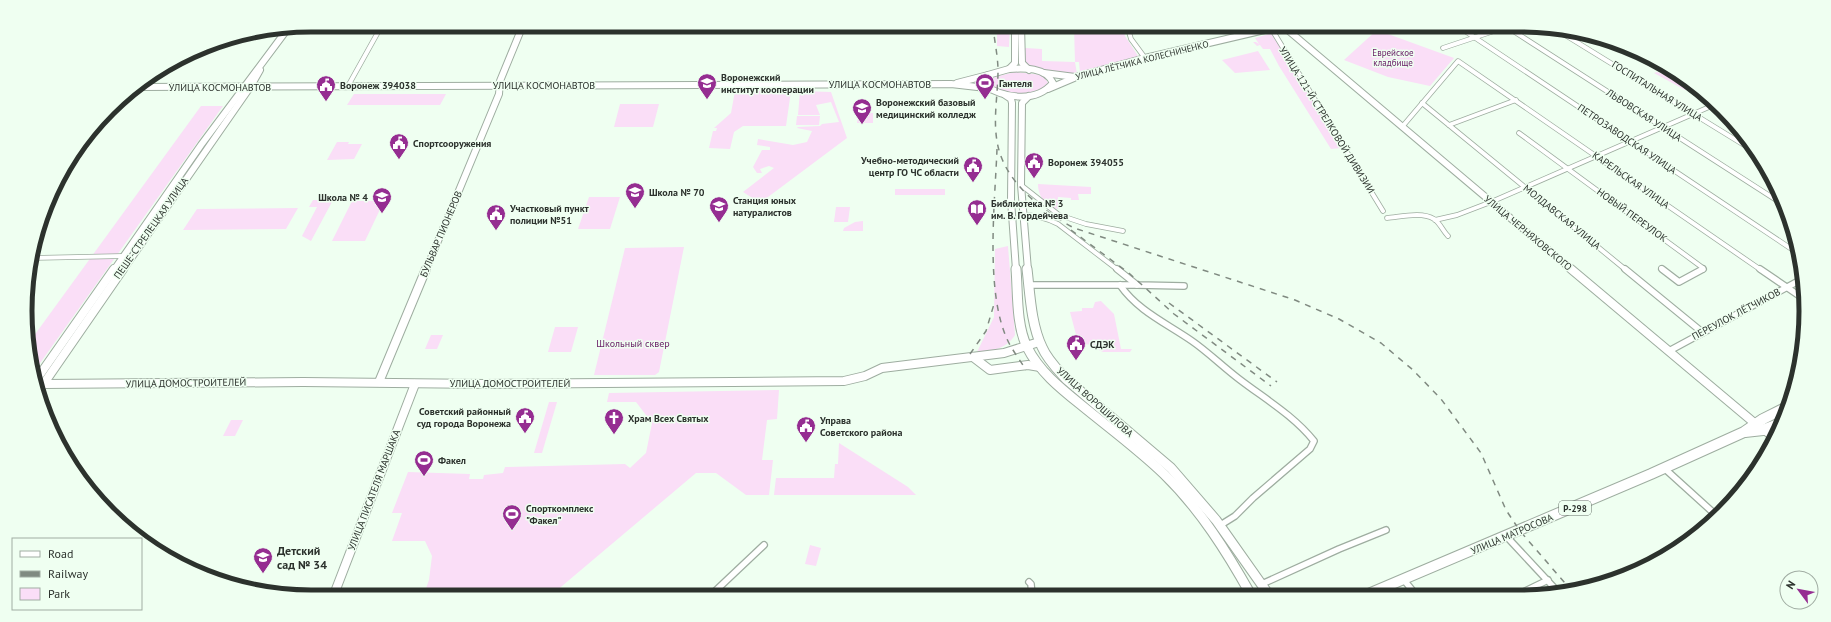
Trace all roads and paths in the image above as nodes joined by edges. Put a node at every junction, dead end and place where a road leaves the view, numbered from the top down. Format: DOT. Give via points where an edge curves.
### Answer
graph roads {
  1 [pos="378,32"];
  2 [pos="520,32"];
  3 [pos="1015,32"];
  4 [pos="1021,32"];
  5 [pos="1128,32"];
  6 [pos="1249,32"];
  7 [pos="1252,32"];
  8 [pos="1272,32"];
  9 [pos="1292,32"];
  10 [pos="1466,32"];
  11 [pos="1491,32"];
  12 [pos="1516,32"];
  13 [pos="284,33"];
  14 [pos="1245,34"];
  15 [pos="1566,36"];
  16 [pos="1475,38"];
  17 [pos="1443,48"];
  18 [pos="1145,58"];
  19 [pos="263,64"];
  20 [pos="1009,69"];
  21 [pos="1029,70"];
  22 [pos="1044,73"];
  23 [pos="988,75"];
  24 [pos="1075,77"];
  25 [pos="952,84"];
  26 [pos="499,85"];
  27 [pos="251,86"];
  28 [pos="348,86"];
  29 [pos="145,87"];
  30 [pos="243,87"];
  31 [pos="986,88"];
  32 [pos="1048,89"];
  33 [pos="1006,95"];
  34 [pos="1029,96"];
  35 [pos="1516,100"];
  36 [pos="1422,103"];
  37 [pos="1710,107"];
  38 [pos="1694,114"];
  39 [pos="1449,125"];
  40 [pos="1402,126"];
  41 [pos="1663,127"];
  42 [pos="1519,133"];
  43 [pos="1631,141"];
  44 [pos="1744,145"];
  45 [pos="1597,156"];
  46 [pos="1569,169"];
  47 [pos="1021,185"];
  48 [pos="1526,187"];
  49 [pos="1776,200"];
  50 [pos="1491,202"];
  51 [pos="1053,211"];
  52 [pos="1384,211"];
  53 [pos="1023,216"];
  54 [pos="1047,218"];
  55 [pos="1387,218"];
  56 [pos="1437,222"];
  57 [pos="1123,232"];
  58 [pos="1448,236"];
  59 [pos="1792,249"];
  60 [pos="123,256"];
  61 [pos="37,258"];
  62 [pos="1662,268"];
  63 [pos="1797,282"];
  64 [pos="1137,284"];
  65 [pos="1029,285"];
  66 [pos="1120,285"];
  67 [pos="1184,286"];
  68 [pos="1787,287"];
  69 [pos="1798,295"];
  70 [pos="1702,332"];
  71 [pos="1039,342"];
  72 [pos="1027,346"];
  73 [pos="1669,351"];
  74 [pos="973,357"];
  75 [pos="1040,367"];
  76 [pos="40,375"];
  77 [pos="379,382"];
  78 [pos="44,384"];
  79 [pos="415,384"];
  80 [pos="1780,412"];
  81 [pos="1775,424"];
  82 [pos="1759,427"];
  83 [pos="1769,435"];
  84 [pos="1664,468"];
  85 [pos="1713,512"];
  86 [pos="1219,526"];
  87 [pos="1386,530"];
  88 [pos="1507,537"];
  89 [pos="764,545"];
  90 [pos="1404,580"];
  91 [pos="1548,580"];
  92 [pos="1029,582"];
  93 [pos="1262,584"];
  94 [pos="1555,588"];
  95 [pos="336,590"];
  96 [pos="716,590"];
  97 [pos="1032,590"];
  98 [pos="1247,590"];
  99 [pos="1266,590"];
  100 [pos="1379,590"];
  101 [pos="1412,590"];
  102 [pos="1528,590"];
  1 -- 28 [label="street"];
  2 -- 26 [label="street, БУЛЬВАР ПИОНЕРОВ"];
  3 -- 20 [label="main road" via="1015,63"];
  4 -- 21 [label="main road" via="1022,63"];
  5 -- 18 [label="street"];
  6 -- 14 [label="street"];
  7 -- 14 [label="street, УЛИЦА ЛЁТЧИКА КОЛЕСНИЧЕНКО"];
  8 -- 52 [label="street, УЛИЦА 121-Й СТРЕЛКОВОЙ ДИВИЗИИ"];
  9 -- 40 [label="street, УЛИЦА ЧЕРНЯХОВСКОГО"];
  10 -- 16 [label="street, ПЕТРОЗАВОДСКАЯ УЛИЦА"];
  11 -- 16 [label="street"];
  12 -- 41 [label="street, ЛЬВОВСКАЯ УЛИЦА"];
  13 -- 19 [label="street, ПЕШЕ-СТРЕЛЕЦКАЯ УЛИЦА"];
  14 -- 18 [label="street, УЛИЦА ЛЁТЧИКА КОЛЕСНИЧЕНКО"];
  15 -- 38 [label="street, ГОСПИТАЛЬНАЯ УЛИЦА"];
  16 -- 17 [label="street"];
  16 -- 43 [label="street, ПЕТРОЗАВОДСКАЯ УЛИЦА"];
  18 -- 24 [label="street, УЛИЦА ЛЁТЧИКА КОЛЕСНИЧЕНКО"];
  19 -- 27 [label="street, ПЕШЕ-СТРЕЛЕЦКАЯ УЛИЦА"];
  19 -- 30 [label="street, ПЕШЕ-СТРЕЛЕЦКАЯ УЛИЦА"];
  20 -- 21 [label="main road"];
  20 -- 23 [label="main road"];
  21 -- 22 [label="main road"];
  22 -- 24 [label="street, УЛИЦА ЛЁТЧИКА КОЛЕСНИЧЕНКО"];
  22 -- 32 [label="main road" via="1053,80"];
  23 -- 25 [label="street, УЛИЦА КОСМОНАВТОВ"];
  23 -- 31 [label="main road" via="981,80"];
  24 -- 32 [label="street"];
  25 -- 26 [label="street, УЛИЦА КОСМОНАВТОВ"];
  25 -- 31 [label="street, УЛИЦА КОСМОНАВТОВ"];
  26 -- 28 [label="street, УЛИЦА КОСМОНАВТОВ"];
  26 -- 77 [label="street, БУЛЬВАР ПИОНЕРОВ" via="499,94"];
  27 -- 28 [label="street, УЛИЦА КОСМОНАВТОВ"];
  27 -- 30 [label="street, УЛИЦА КОСМОНАВТОВ"];
  27 -- 78 [label="street, ПЕШЕ-СТРЕЛЕЦКАЯ УЛИЦА"];
  29 -- 30 [label="street, УЛИЦА КОСМОНАВТОВ"];
  30 -- 60 [label="street, ПЕШЕ-СТРЕЛЕЦКАЯ УЛИЦА"];
  31 -- 33 [label="main road"];
  32 -- 34 [label="main road"];
  33 -- 34 [label="main road"];
  33 -- 72 [label="main road, УЛИЦА ВОРОШИЛОВА" via="1012,103 1011,200 1019,308"];
  34 -- 47 [label="main road, УЛИЦА ВОРОШИЛОВА" via="1022,104"];
  35 -- 36 [label="street, КАРЕЛЬСКАЯ УЛИЦА" via="1458,61"];
  35 -- 39 [label="street"];
  35 -- 45 [label="street, КАРЕЛЬСКАЯ УЛИЦА"];
  36 -- 39 [label="street, МОЛДАВСКАЯ УЛИЦА"];
  36 -- 40 [label="street"];
  37 -- 38 [label="street"];
  38 -- 41 [label="street"];
  38 -- 44 [label="street, ГОСПИТАЛЬНАЯ УЛИЦА"];
  39 -- 48 [label="street, МОЛДАВСКАЯ УЛИЦА"];
  40 -- 50 [label="street, УЛИЦА ЧЕРНЯХОВСКОГО"];
  41 -- 43 [label="street"];
  41 -- 49 [label="street, ЛЬВОВСКАЯ УЛИЦА"];
  42 -- 46 [label="street, НОВЫЙ ПЕРЕУЛОК"];
  43 -- 45 [label="street"];
  43 -- 59 [label="street, ПЕТРОЗАВОДСКАЯ УЛИЦА"];
  45 -- 46 [label="street"];
  45 -- 68 [label="street, КАРЕЛЬСКАЯ УЛИЦА"];
  46 -- 48 [label="street"];
  46 -- 62 [label="street, НОВЫЙ ПЕРЕУЛОК" via="1703,270 1679,282"];
  47 -- 51 [label="street"];
  47 -- 53 [label="main road, УЛИЦА ВОРОШИЛОВА"];
  48 -- 50 [label="street"];
  48 -- 70 [label="street, МОЛДАВСКАЯ УЛИЦА"];
  50 -- 56 [label="street"];
  50 -- 73 [label="street, УЛИЦА ЧЕРНЯХОВСКОГО"];
  51 -- 54 [label="street"];
  51 -- 57 [label="street" via="1085,223"];
  53 -- 54 [label="street"];
  53 -- 65 [label="main road, УЛИЦА ВОРОШИЛОВА"];
  54 -- 64 [label="street" via="1081,240"];
  55 -- 56 [label="street" via="1423,216"];
  56 -- 58 [label="street"];
  60 -- 61 [label="street"];
  60 -- 76 [label="street, ПЕШЕ-СТРЕЛЕЦКАЯ УЛИЦА"];
  63 -- 68 [label="street, ПЕРЕУЛОК ЛЁТЧИКОВ"];
  64 -- 66 [label="street"];
  64 -- 67 [label="street"];
  65 -- 66 [label="street"];
  65 -- 71 [label="main road, УЛИЦА ВОРОШИЛОВА"];
  66 -- 86 [label="street" via="1150,316 1192,341 1239,380 1292,417 1314,441 1310,449 1235,516"];
  68 -- 69 [label="street, КАРЕЛЬСКАЯ УЛИЦА"];
  68 -- 70 [label="street, ПЕРЕУЛОК ЛЁТЧИКОВ"];
  70 -- 73 [label="street, ПЕРЕУЛОК ЛЁТЧИКОВ"];
  71 -- 72 [label="street, УЛИЦА ДОМОСТРОИТЕЛЕЙ"];
  71 -- 86 [label="main road, УЛИЦА ВОРОШИЛОВА" via="1060,373 1171,468"];
  72 -- 74 [label="street, УЛИЦА ДОМОСТРОИТЕЛЕЙ" via="1004,353"];
  72 -- 75 [label="main road, УЛИЦА ВОРОШИЛОВА"];
  73 -- 82 [label="street, УЛИЦА ЧЕРНЯХОВСКОГО"];
  74 -- 75 [label="street" via="990,370 1028,365"];
  74 -- 79 [label="street, УЛИЦА ДОМОСТРОИТЕЛЕЙ" via="882,368 865,376 844,381"];
  75 -- 98 [label="main road, УЛИЦА ВОРОШИЛОВА" via="1057,385 1164,474 1178,489 1206,524"];
  77 -- 78 [label="street, УЛИЦА ДОМОСТРОИТЕЛЕЙ"];
  77 -- 79 [label="street, УЛИЦА ДОМОСТРОИТЕЛЕЙ"];
  79 -- 95 [label="street, УЛИЦА ПИСАТЕЛЯ МАРШАКА"];
  80 -- 82 [label="highway, УЛИЦА МАТРОСОВА / Р-298"];
  81 -- 82 [label="highway, УЛИЦА МАТРОСОВА / Р-298"];
  82 -- 83 [label="street, УЛИЦА ЧЕРНЯХОВСКОГО"];
  82 -- 84 [label="highway, УЛИЦА МАТРОСОВА / Р-298"];
  84 -- 85 [label="street"];
  84 -- 88 [label="highway, УЛИЦА МАТРОСОВА / Р-298"];
  86 -- 93 [label="main road, УЛИЦА ВОРОШИЛОВА"];
  87 -- 93 [label="street"];
  88 -- 90 [label="highway, УЛИЦА МАТРОСОВА / Р-298"];
  88 -- 91 [label="street"];
  89 -- 96 [label="street"];
  90 -- 100 [label="highway, УЛИЦА МАТРОСОВА / Р-298"];
  90 -- 101 [label="street"];
  91 -- 94 [label="street"];
  91 -- 102 [label="street"];
  92 -- 97 [label="street"];
  93 -- 99 [label="main road, УЛИЦА ВОРОШИЛОВА"];
}
